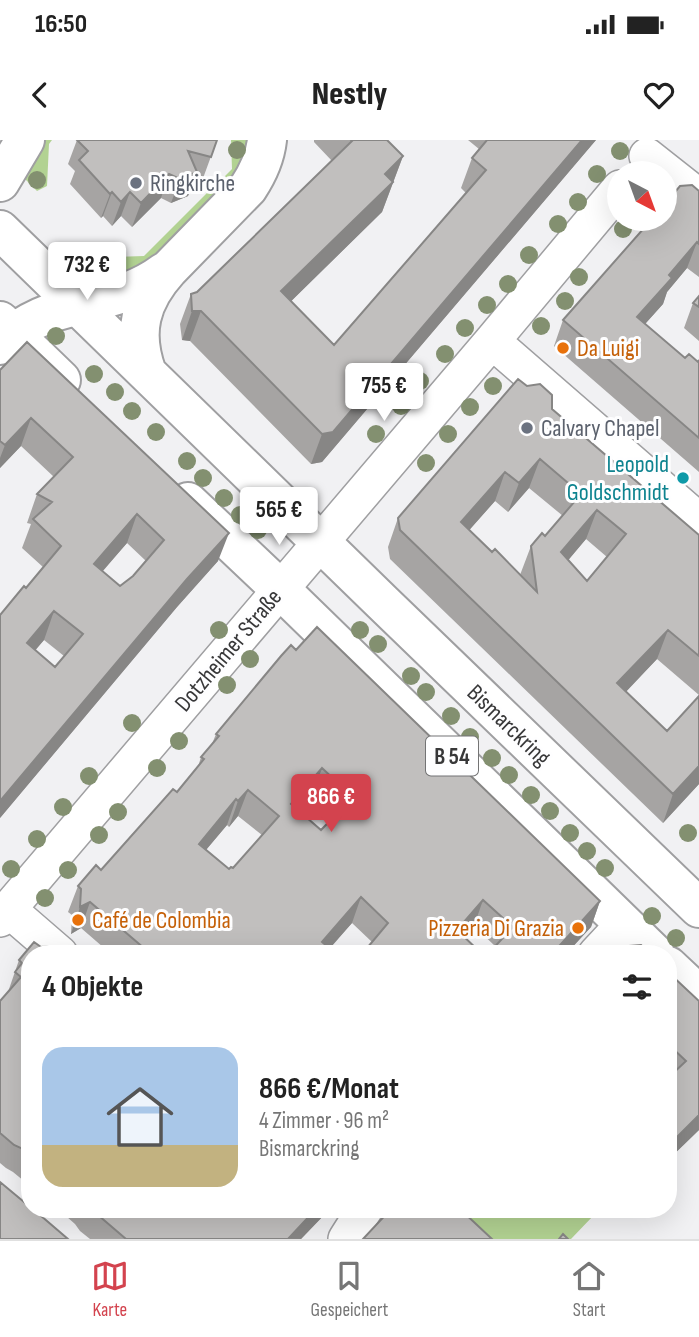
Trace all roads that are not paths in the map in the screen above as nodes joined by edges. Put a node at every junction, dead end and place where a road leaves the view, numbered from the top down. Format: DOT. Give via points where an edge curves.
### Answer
graph roads {
  1 [pos="8,140"];
  2 [pos="24,140"];
  3 [pos="267,140"];
  4 [pos="0,145"];
  5 [pos="647,156"];
  6 [pos="0,182"];
  7 [pos="699,197"];
  8 [pos="607,204"];
  9 [pos="0,230"];
  10 [pos="169,269"];
  11 [pos="61,301"];
  12 [pos="4,333"];
  13 [pos="492,341"];
  14 [pos="147,373"];
  15 [pos="88,406"];
  16 [pos="162,478"];
  17 [pos="699,521"];
  18 [pos="320,542"];
  19 [pos="280,589"];
  20 [pos="699,908"];
  21 [pos="4,914"];
  22 [pos="624,924"];
  23 [pos="47,945"];
  24 [pos="604,945"];
  25 [pos="646,945"];
  26 [pos="677,974"];
  27 [pos="699,995"];
  1 -- 4 [label="main road"];
  2 -- 6 [label="main road"];
  3 -- 10 [label="main road" via="263,160 248,188"];
  5 -- 7 [label="street"];
  8 -- 13 [label="street, Dotzheimer Straße"];
  9 -- 11 [label="main road, B 54"];
  10 -- 11 [label="main road" via="118,296"];
  10 -- 14 [label="main road" via="148,297 142,314 139,344"];
  11 -- 12 [label="main road"];
  11 -- 14 [label="main road, B 54"];
  12 -- 15 [label="main road"];
  13 -- 17 [label="street"];
  13 -- 18 [label="street, Dotzheimer Straße"];
  14 -- 18 [label="main road, B 54"];
  16 -- 19 [label="main road, B 54"];
  18 -- 19 [label="street, Dotzheimer Straße"];
  18 -- 20 [label="main road, Bismarckring / B 54"];
  19 -- 21 [label="street, Dotzheimer Straße"];
  19 -- 22 [label="main road, B 54"];
  21 -- 23 [label="street"];
  22 -- 24 [label="street"];
  22 -- 25 [label="main road, B 54"];
  26 -- 27 [label="main road"];
}
